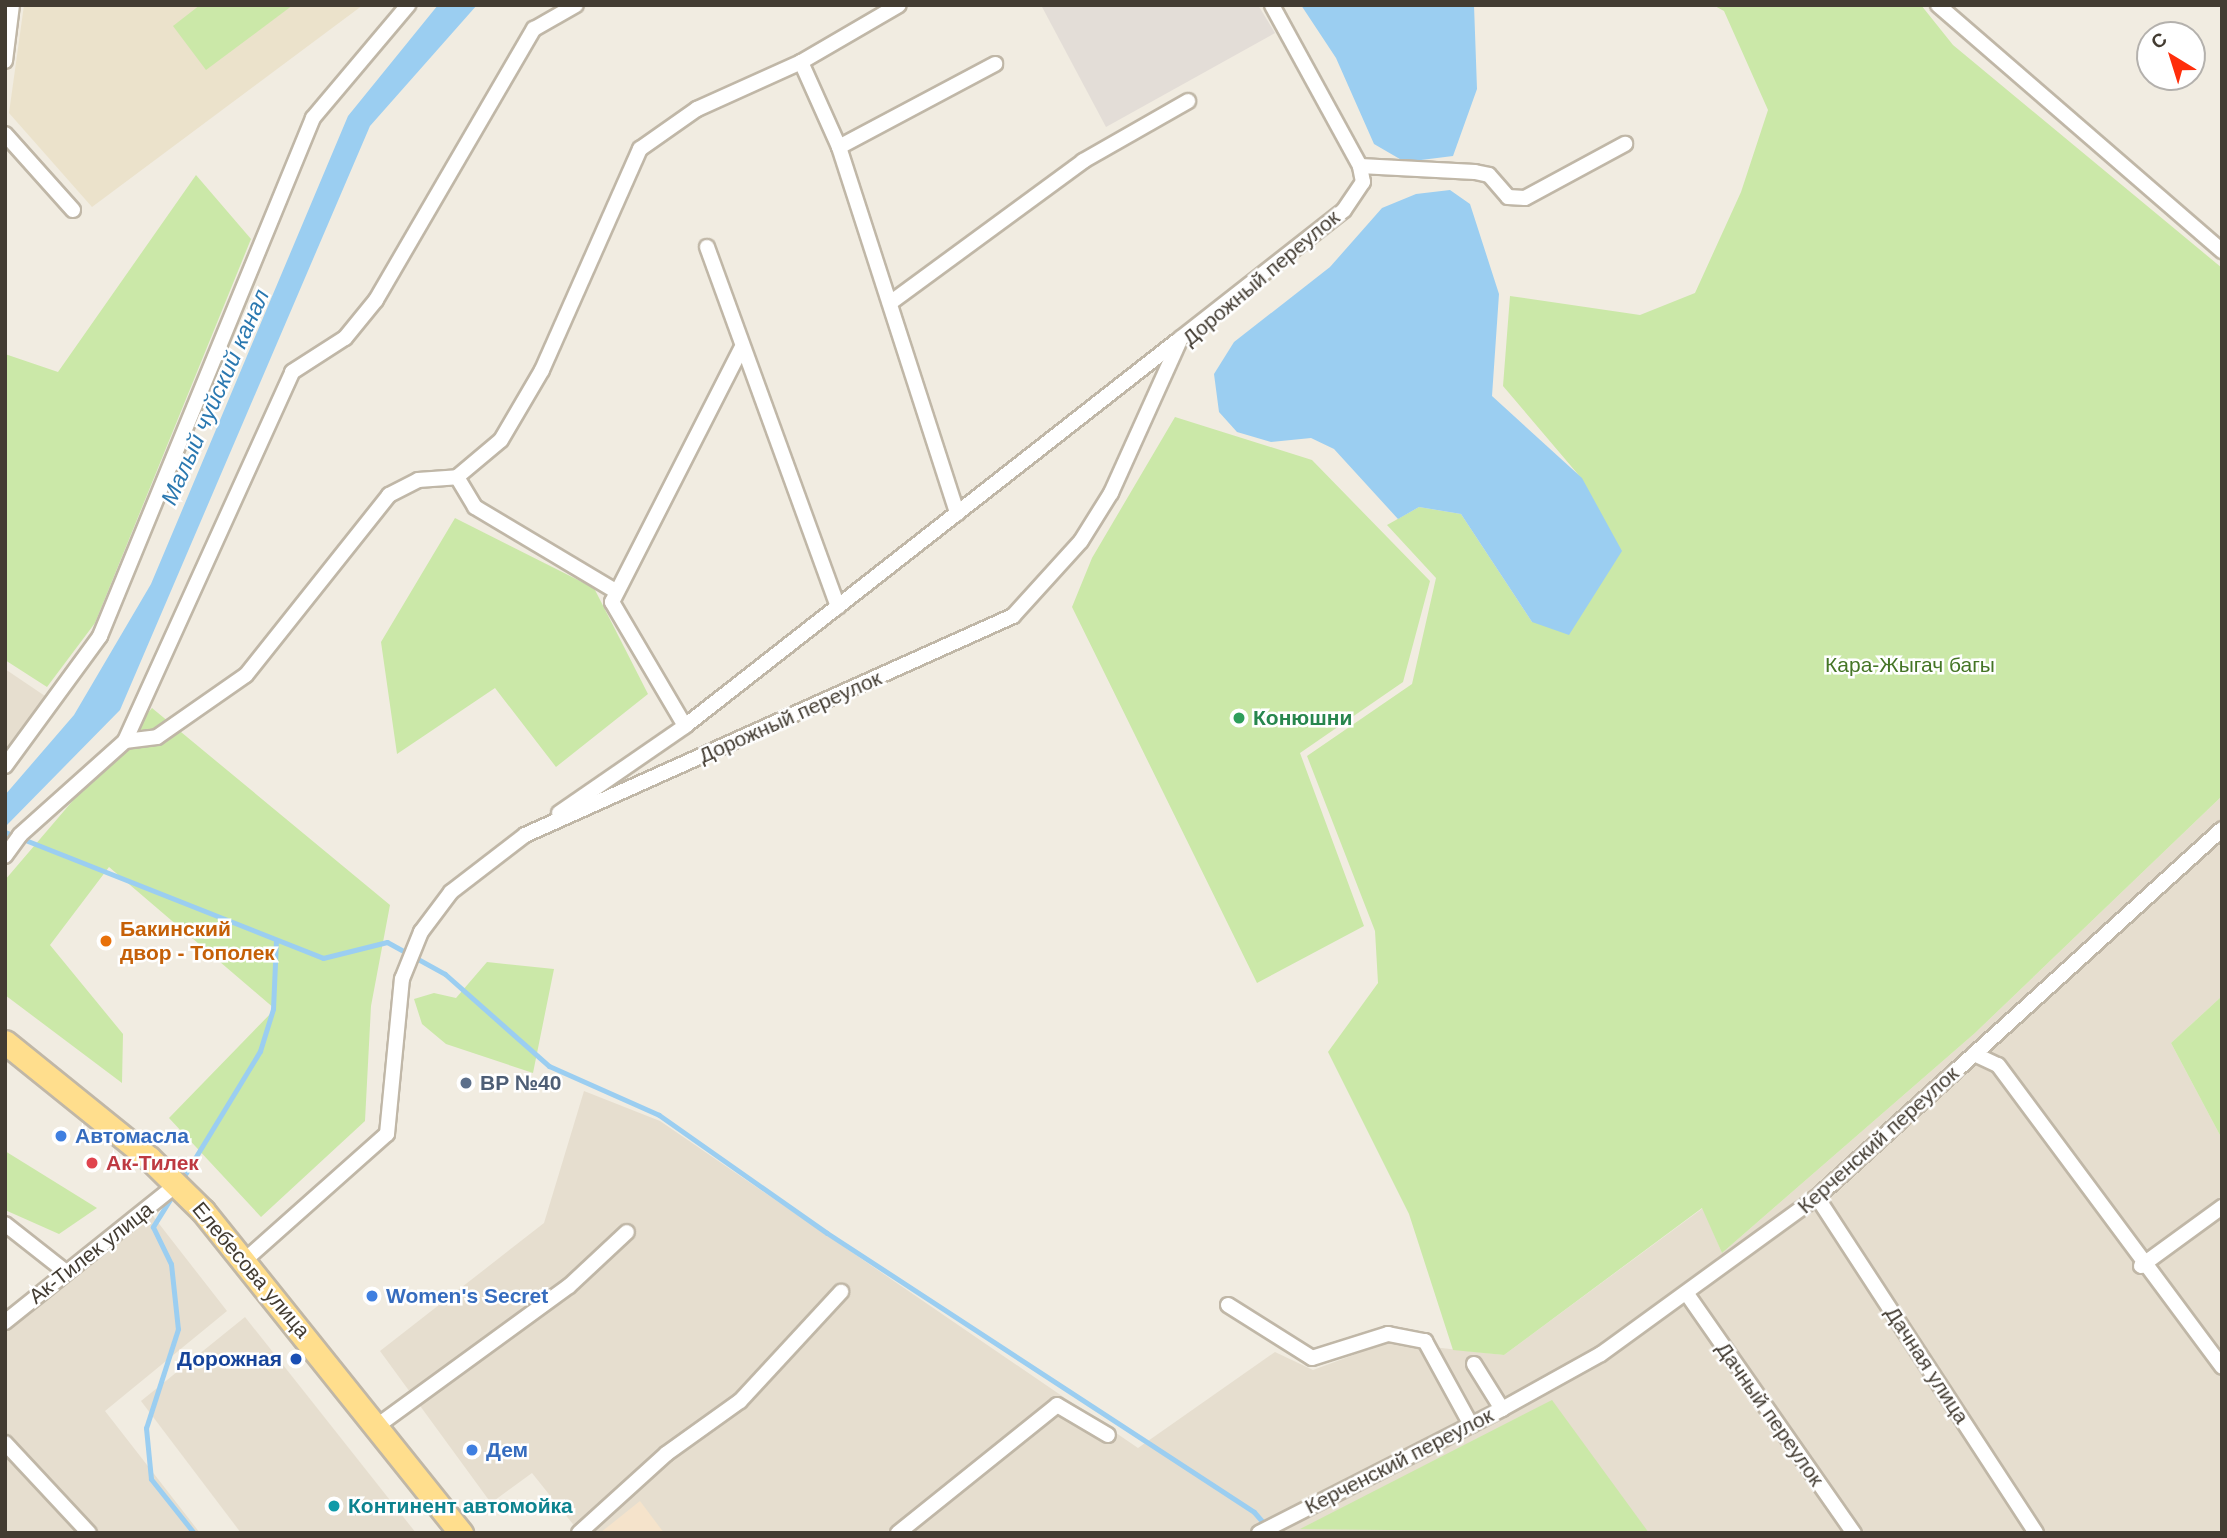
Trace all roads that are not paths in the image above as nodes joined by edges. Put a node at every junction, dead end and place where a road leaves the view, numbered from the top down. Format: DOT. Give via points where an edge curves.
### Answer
graph roads {
  1 [pos="12,5"];
  2 [pos="408,5"];
  3 [pos="576,5"];
  4 [pos="899,5"];
  5 [pos="1272,5"];
  6 [pos="1938,5"];
  7 [pos="5,61"];
  8 [pos="801,62"];
  9 [pos="995,64"];
  10 [pos="1188,101"];
  11 [pos="5,134"];
  12 [pos="1625,144"];
  13 [pos="839,147"];
  14 [pos="1360,166"];
  15 [pos="73,209"];
  16 [pos="707,247"];
  17 [pos="2222,251"];
  18 [pos="890,303"];
  19 [pos="1181,338"];
  20 [pos="741,349"];
  21 [pos="457,477"];
  22 [pos="957,513"];
  23 [pos="617,592"];
  24 [pos="838,607"];
  25 [pos="685,726"];
  26 [pos="125,741"];
  27 [pos="5,766"];
  28 [pos="2222,829"];
  29 [pos="525,835"];
  30 [pos="5,856"];
  31 [pos="5,1042"];
  32 [pos="1974,1054"];
  33 [pos="177,1184"];
  34 [pos="1817,1197"];
  35 [pos="2222,1206"];
  36 [pos="5,1223"];
  37 [pos="627,1232"];
  38 [pos="245,1260"];
  39 [pos="2141,1266"];
  40 [pos="66,1272"];
  41 [pos="841,1292"];
  42 [pos="1687,1294"];
  43 [pos="1228,1305"];
  44 [pos="5,1322"];
  45 [pos="1474,1364"];
  46 [pos="2222,1367"];
  47 [pos="1502,1409"];
  48 [pos="1471,1425"];
  49 [pos="377,1426"];
  50 [pos="1108,1435"];
  51 [pos="5,1443"];
  52 [pos="89,1533"];
  53 [pos="461,1533"];
  54 [pos="579,1533"];
  55 [pos="898,1533"];
  56 [pos="1259,1533"];
  57 [pos="1854,1533"];
  58 [pos="2036,1533"];
  1 -- 7 [label="street"];
  2 -- 27 [label="street" via="313,118 100,636"];
  3 -- 26 [label="street" via="534,29 376,300 345,338 292,372"];
  4 -- 8 [label="street"];
  5 -- 14 [label="street"];
  6 -- 17 [label="street"];
  8 -- 13 [label="street"];
  8 -- 21 [label="street" via="696,109 640,149 542,370 501,440"];
  9 -- 13 [label="street"];
  10 -- 18 [label="street" via="1083,161"];
  11 -- 15 [label="street"];
  12 -- 14 [label="street" via="1525,198 1508,197 1489,175 1475,172"];
  13 -- 18 [label="street"];
  14 -- 19 [label="street, Дорожный переулок" via="1357,198"];
  16 -- 20 [label="street"];
  18 -- 22 [label="street"];
  19 -- 22 [label="street"];
  19 -- 29 [label="street, Дорожный переулок" via="1111,493 1081,541 1013,616"];
  20 -- 23 [label="street"];
  20 -- 24 [label="street"];
  21 -- 23 [label="street" via="475,507"];
  21 -- 26 [label="street" via="418,480 389,495 246,675 157,737"];
  22 -- 24 [label="street"];
  23 -- 25 [label="street" via="612,601"];
  24 -- 25 [label="street"];
  25 -- 29 [label="street"];
  26 -- 30 [label="street" via="20,835"];
  28 -- 32 [label="street, Керченский переулок"];
  29 -- 38 [label="street, Дорожный переулок" via="451,892 421,932 402,979 387,1134"];
  31 -- 33 [label="main road, Елебесова улица"];
  32 -- 34 [label="street, Керченский переулок"];
  32 -- 39 [label="street" via="1998,1065"];
  33 -- 38 [label="main road, Елебесова улица"];
  33 -- 40 [label="street, Ак-Тилек улица"];
  34 -- 42 [label="street, Керченский переулок"];
  34 -- 58 [label="street, Дачная улица"];
  35 -- 39 [label="street"];
  36 -- 40 [label="street"];
  37 -- 49 [label="street" via="569,1286"];
  38 -- 49 [label="main road, Елебесова улица"];
  39 -- 46 [label="street"];
  40 -- 44 [label="street, Ак-Тилек улица"];
  41 -- 54 [label="street" via="740,1401 666,1454"];
  42 -- 47 [label="street, Керченский переулок" via="1601,1354"];
  42 -- 57 [label="street, Дачный переулок"];
  43 -- 48 [label="street" via="1312,1358 1388,1334 1424,1341"];
  45 -- 47 [label="street, Керченский переулок"];
  47 -- 48 [label="street, Керченский переулок"];
  48 -- 56 [label="street, Керченский переулок"];
  49 -- 53 [label="main road, Елебесова улица"];
  50 -- 55 [label="street" via="1057,1405"];
  51 -- 52 [label="street"];
}
